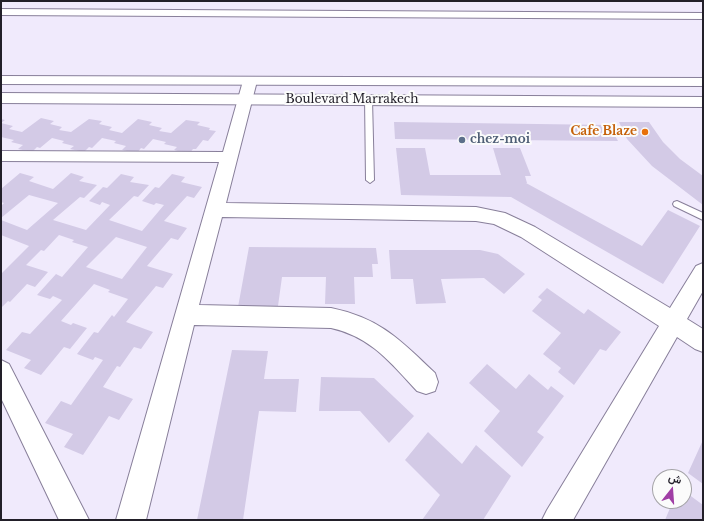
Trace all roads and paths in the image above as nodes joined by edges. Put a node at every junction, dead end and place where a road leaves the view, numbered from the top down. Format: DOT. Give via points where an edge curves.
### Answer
graph roads {
  1 [pos="1,12"];
  2 [pos="700,15"];
  3 [pos="703,73"];
  4 [pos="1,80"];
  5 [pos="703,82"];
  6 [pos="670,83"];
  7 [pos="248,90"];
  8 [pos="1,98"];
  9 [pos="368,100"];
  10 [pos="703,102"];
  11 [pos="1,156"];
  12 [pos="230,157"];
  13 [pos="370,180"];
  14 [pos="677,204"];
  15 [pos="215,210"];
  16 [pos="703,217"];
  17 [pos="703,272"];
  18 [pos="186,315"];
  19 [pos="673,323"];
  20 [pos="703,342"];
  21 [pos="1,372"];
  22 [pos="426,382"];
  23 [pos="74,520"];
  24 [pos="131,520"];
  25 [pos="557,520"];
  1 -- 2 [label="street"];
  3 -- 6 [label="main road"];
  4 -- 7 [label="main road, Boulevard Marrakech"];
  5 -- 6 [label="main road, Boulevard Marrakech"];
  6 -- 7 [label="main road, Boulevard Marrakech"];
  7 -- 8 [label="main road, Boulevard Marrakech"];
  7 -- 9 [label="main road, Boulevard Marrakech"];
  7 -- 12 [label="street"];
  9 -- 10 [label="main road, Boulevard Marrakech"];
  9 -- 13 [label="lane"];
  11 -- 12 [label="street"];
  12 -- 15 [label="street"];
  14 -- 16 [label="lane"];
  15 -- 18 [label="street"];
  15 -- 19 [label="street" via="476,214 498,218 528,232"];
  17 -- 19 [label="street"];
  18 -- 22 [label="street" via="346,320 380,338"];
  18 -- 24 [label="street"];
  19 -- 20 [label="street"];
  19 -- 25 [label="street"];
  21 -- 23 [label="street"];
}
